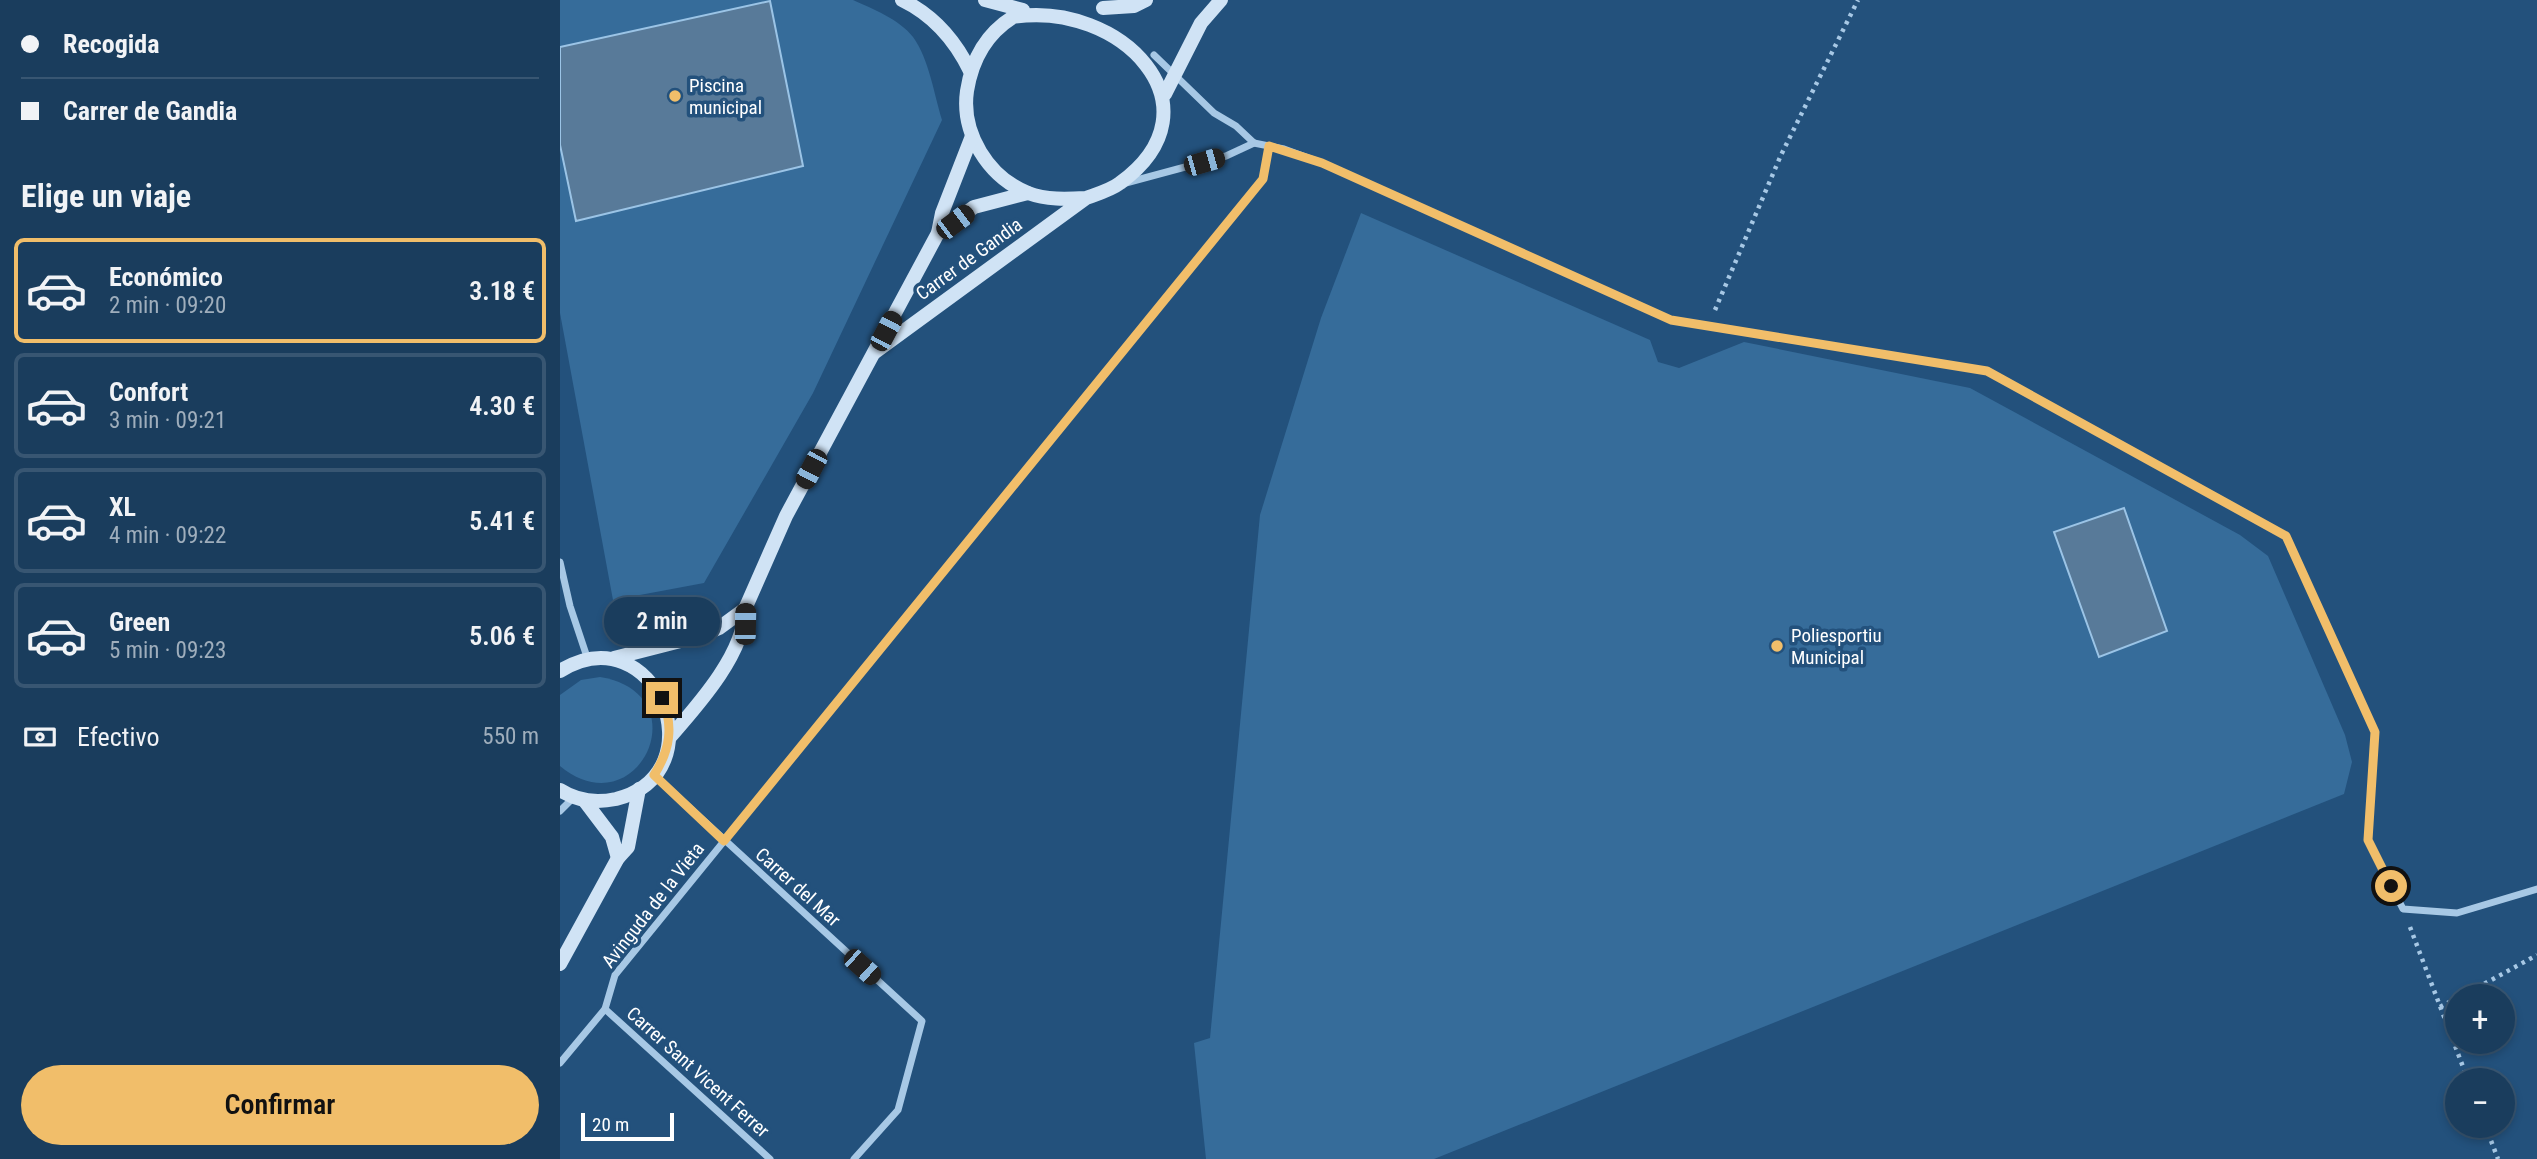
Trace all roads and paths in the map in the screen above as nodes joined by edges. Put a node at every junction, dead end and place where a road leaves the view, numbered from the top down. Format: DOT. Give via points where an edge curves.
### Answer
graph roads {
  1 [pos="902,0"];
  2 [pos="985,0"];
  3 [pos="1146,0"];
  4 [pos="1221,0"];
  5 [pos="1858,0"];
  6 [pos="1063,1"];
  7 [pos="1023,10"];
  8 [pos="1123,19"];
  9 [pos="1151,50"];
  10 [pos="970,71"];
  11 [pos="1175,74"];
  12 [pos="1165,94"];
  13 [pos="972,136"];
  14 [pos="1254,143"];
  15 [pos="1269,146"];
  16 [pos="1118,185"];
  17 [pos="1028,193"];
  18 [pos="1086,198"];
  19 [pos="938,233"];
  20 [pos="1710,324"];
  21 [pos="875,352"];
  22 [pos="560,562"];
  23 [pos="745,609"];
  24 [pos="607,659"];
  25 [pos="588,660"];
  26 [pos="561,670"];
  27 [pos="670,737"];
  28 [pos="654,775"];
  29 [pos="639,789"];
  30 [pos="560,790"];
  31 [pos="579,798"];
  32 [pos="560,811"];
  33 [pos="724,841"];
  34 [pos="618,858"];
  35 [pos="2537,889"];
  36 [pos="2403,909"];
  37 [pos="2537,955"];
  38 [pos="560,964"];
  39 [pos="2484,984"];
  40 [pos="2445,1004"];
  41 [pos="2440,1007"];
  42 [pos="605,1009"];
  43 [pos="560,1063"];
  44 [pos="2463,1068"];
  45 [pos="2490,1138"];
  46 [pos="770,1159"];
  47 [pos="854,1159"];
  48 [pos="2498,1159"];
  1 -- 10 [label="street" via="936,23 960,49"];
  2 -- 7 [label="street"];
  3 -- 8 [label="street" via="1134,6 1098,7"];
  4 -- 11 [label="street" via="1201,23"];
  5 -- 20 [label="path" via="1781,155"];
  6 -- 7 [label="street"];
  7 -- 10 [label="street" via="1000,25 982,46"];
  9 -- 11 [label="street"];
  9 -- 12 [label="street"];
  10 -- 13 [label="street" via="965,103"];
  11 -- 12 [label="street"];
  11 -- 14 [label="street" via="1214,113"];
  12 -- 16 [label="street" via="1154,146"];
  13 -- 17 [label="street" via="994,169"];
  13 -- 19 [label="street, Carrer de Gandia"];
  14 -- 15 [label="street"];
  14 -- 16 [label="street" via="1226,156"];
  15 -- 20 [label="street" via="1322,163 1671,320"];
  15 -- 33 [label="street, Avinguda de la Vieta" via="1263,179"];
  16 -- 18 [label="street"];
  17 -- 18 [label="street" via="1056,200"];
  17 -- 19 [label="street, Carrer de Gandia" via="974,207"];
  18 -- 21 [label="street, Carrer de Gandia"];
  19 -- 21 [label="street, Carrer de Gandia"];
  20 -- 36 [label="street" via="1987,371 2286,536 2375,732 2368,840"];
  21 -- 23 [label="street, Carrer de Gandia" via="786,516"];
  22 -- 25 [label="street"];
  23 -- 24 [label="street" via="700,636"];
  23 -- 27 [label="street, Carrer de Gandia" via="745,624 711,690"];
  24 -- 25 [label="street"];
  24 -- 27 [label="street" via="626,664 651,681 666,707"];
  25 -- 26 [label="street"];
  27 -- 28 [label="street, Carrer de Gandia"];
  28 -- 29 [label="street, Carrer de Gandia"];
  28 -- 33 [label="street, Carrer del Mar"];
  29 -- 31 [label="street, Carrer de Gandia" via="613,800"];
  29 -- 34 [label="street" via="628,847"];
  30 -- 31 [label="street"];
  31 -- 32 [label="street"];
  31 -- 34 [label="street" via="612,837"];
  33 -- 42 [label="street, Avinguda de la Vieta" via="615,975"];
  33 -- 47 [label="street, Carrer del Mar" via="922,1021 898,1110"];
  34 -- 38 [label="street"];
  35 -- 36 [label="street" via="2457,913"];
  36 -- 41 [label="path"];
  37 -- 39 [label="path"];
  40 -- 41 [label="path"];
  41 -- 44 [label="path"];
  42 -- 43 [label="street, Avinguda de la Vieta"];
  42 -- 46 [label="street, Carrer Sant Vicent Ferrer"];
  45 -- 48 [label="path"];
}
